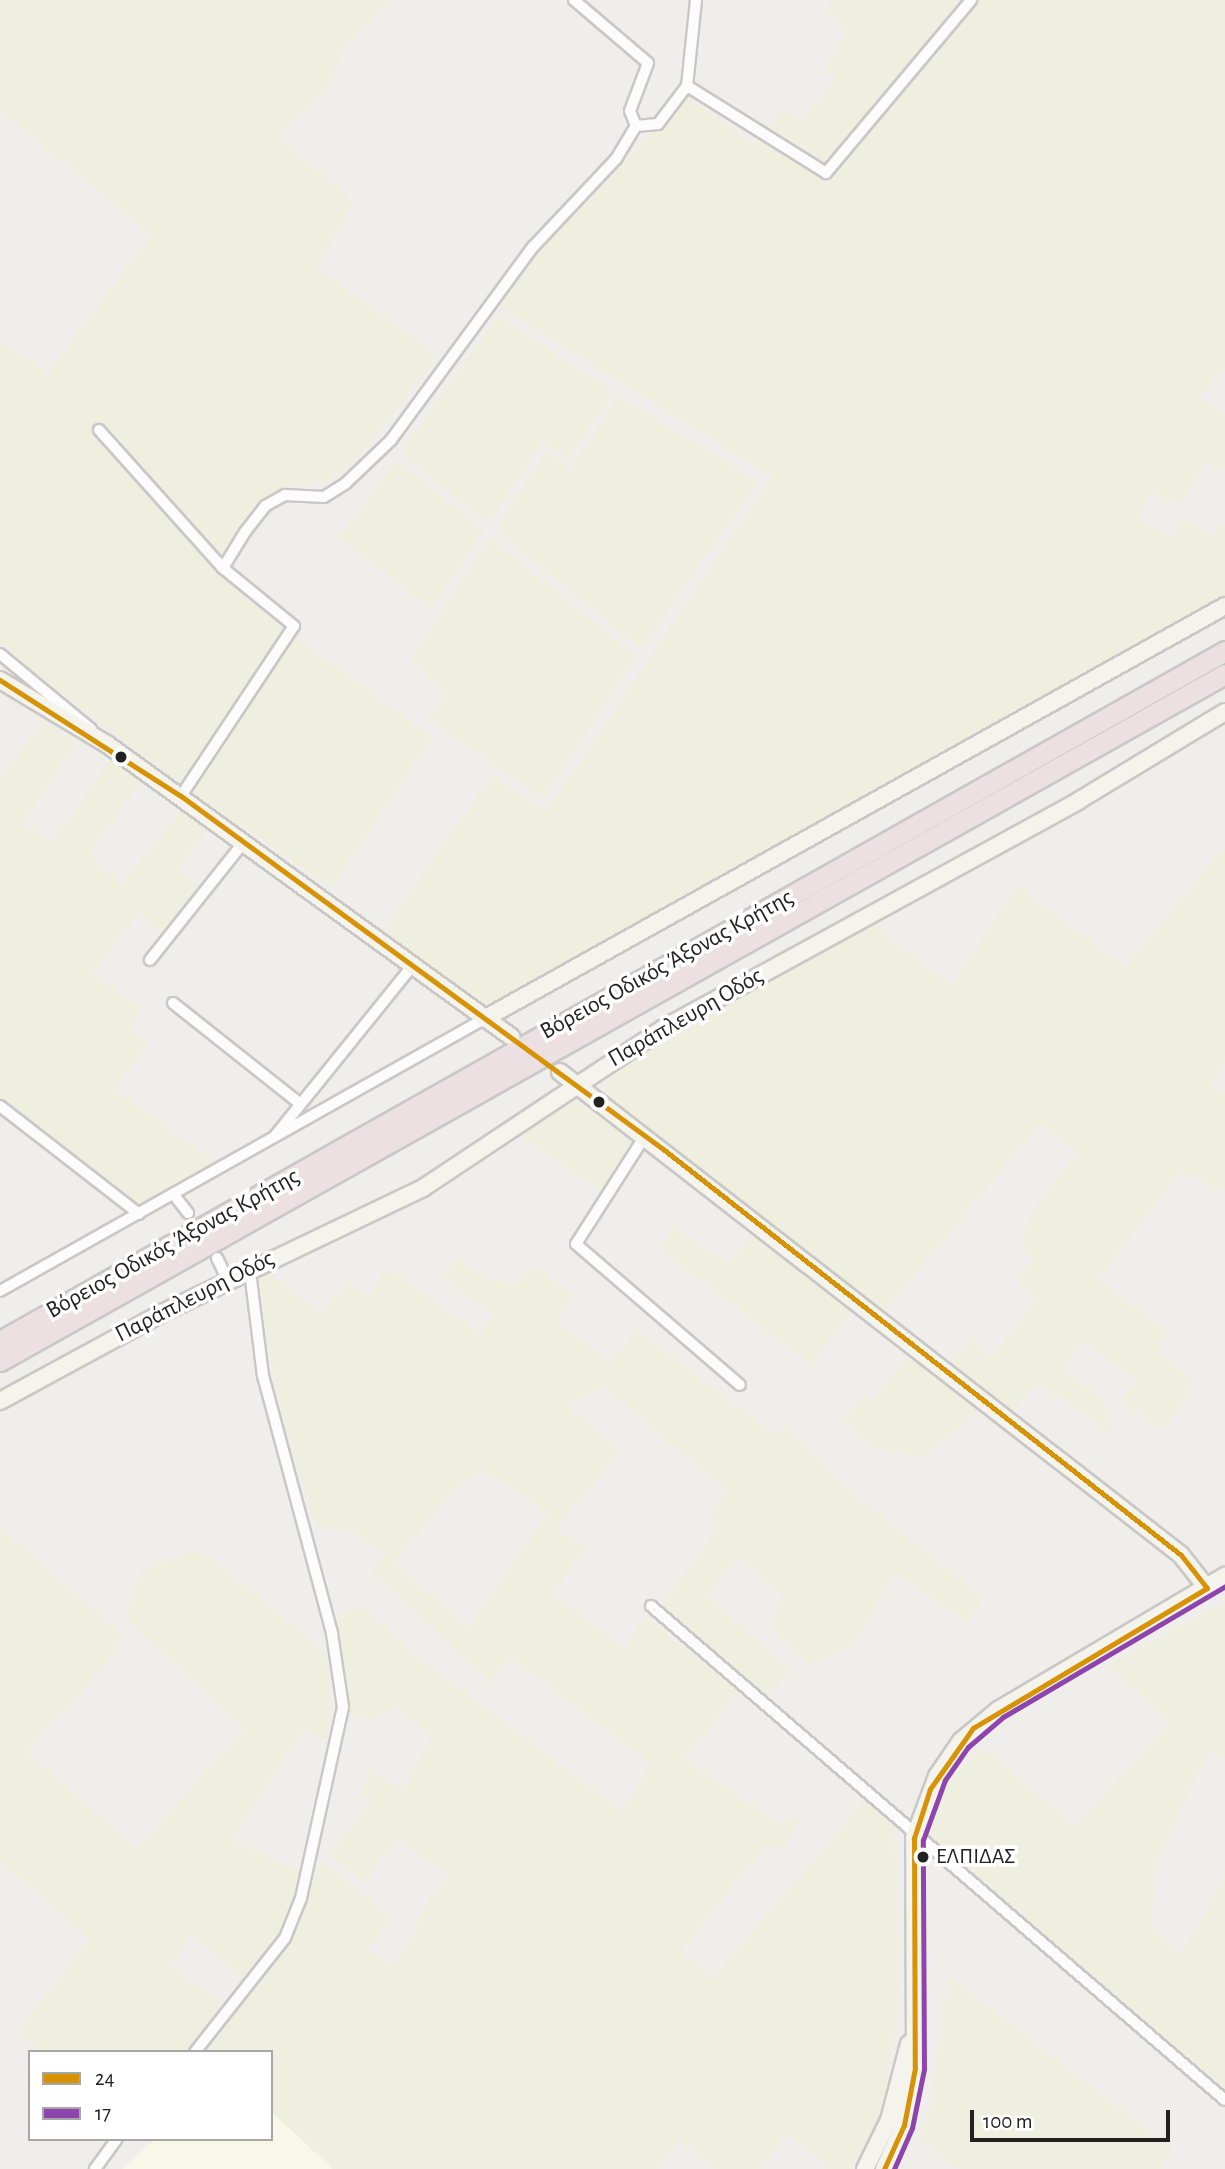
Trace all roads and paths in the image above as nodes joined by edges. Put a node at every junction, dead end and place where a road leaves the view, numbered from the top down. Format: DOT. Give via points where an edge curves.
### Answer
graph roads {
  1 [pos="574,0"];
  2 [pos="696,0"];
  3 [pos="971,0"];
  4 [pos="687,86"];
  5 [pos="636,126"];
  6 [pos="99,430"];
  7 [pos="223,568"];
  8 [pos="1225,606"];
  9 [pos="1225,651"];
  10 [pos="0,654"];
  11 [pos="1225,674"];
  12 [pos="0,680"];
  13 [pos="1225,712"];
  14 [pos="108,745"];
  15 [pos="181,796"];
  16 [pos="244,842"];
  17 [pos="149,960"];
  18 [pos="413,965"];
  19 [pos="173,1003"];
  20 [pos="484,1019"];
  21 [pos="511,1037"];
  22 [pos="560,1072"];
  23 [pos="575,1083"];
  24 [pos="299,1103"];
  25 [pos="0,1106"];
  26 [pos="645,1136"];
  27 [pos="271,1141"];
  28 [pos="174,1195"];
  29 [pos="188,1213"];
  30 [pos="139,1214"];
  31 [pos="217,1258"];
  32 [pos="250,1272"];
  33 [pos="228,1281"];
  34 [pos="0,1291"];
  35 [pos="0,1341"];
  36 [pos="0,1361"];
  37 [pos="740,1385"];
  38 [pos="0,1401"];
  39 [pos="1225,1576"];
  40 [pos="1208,1588"];
  41 [pos="651,1606"];
  42 [pos="914,1838"];
  43 [pos="916,2011"];
  44 [pos="197,2050"];
  45 [pos="1225,2100"];
  46 [pos="116,2141"];
  47 [pos="96,2169"];
  48 [pos="865,2169"];
  49 [pos="884,2169"];
  1 -- 5 [label="street" via="648,63 630,111"];
  2 -- 4 [label="street"];
  3 -- 4 [label="street" via="826,173 809,168"];
  4 -- 5 [label="street" via="659,124"];
  5 -- 7 [label="street" via="615,159 533,247 391,440 324,497 285,495 265,506"];
  6 -- 7 [label="street"];
  7 -- 15 [label="street" via="294,626"];
  8 -- 20 [label="street"];
  9 -- 35 [label="highway, Βόρειος Οδικός Άξονας Κρήτης"];
  10 -- 14 [label="street"];
  11 -- 36 [label="highway, Βόρειος Οδικός Άξονας Κρήτης"];
  12 -- 14 [label="street"];
  13 -- 23 [label="street, Παράπλευρη Οδός"];
  14 -- 15 [label="street"];
  15 -- 16 [label="street"];
  16 -- 17 [label="street"];
  16 -- 18 [label="street"];
  18 -- 20 [label="street"];
  18 -- 24 [label="street"];
  19 -- 24 [label="street"];
  20 -- 21 [label="street"];
  20 -- 27 [label="street"];
  22 -- 23 [label="street"];
  23 -- 26 [label="street"];
  23 -- 32 [label="street, Παράπλευρη Οδός" via="423,1188"];
  24 -- 27 [label="street"];
  25 -- 30 [label="street"];
  26 -- 37 [label="street" via="576,1244"];
  26 -- 40 [label="street" via="1181,1555"];
  27 -- 28 [label="street"];
  28 -- 29 [label="street"];
  28 -- 30 [label="street"];
  30 -- 34 [label="street"];
  31 -- 33 [label="street"];
  32 -- 33 [label="street, Παράπλευρη Οδός"];
  32 -- 44 [label="street" via="263,1376 332,1633 343,1707 301,1898 285,1938"];
  33 -- 38 [label="street, Παράπλευρη Οδός"];
  39 -- 40 [label="street"];
  40 -- 42 [label="street" via="973,1728 930,1789"];
  41 -- 42 [label="street" via="843,1767"];
  42 -- 43 [label="street"];
  42 -- 45 [label="street"];
  43 -- 48 [label="street" via="890,2120"];
  43 -- 49 [label="street" via="915,2068 904,2125"];
  46 -- 47 [label="street"];
}
